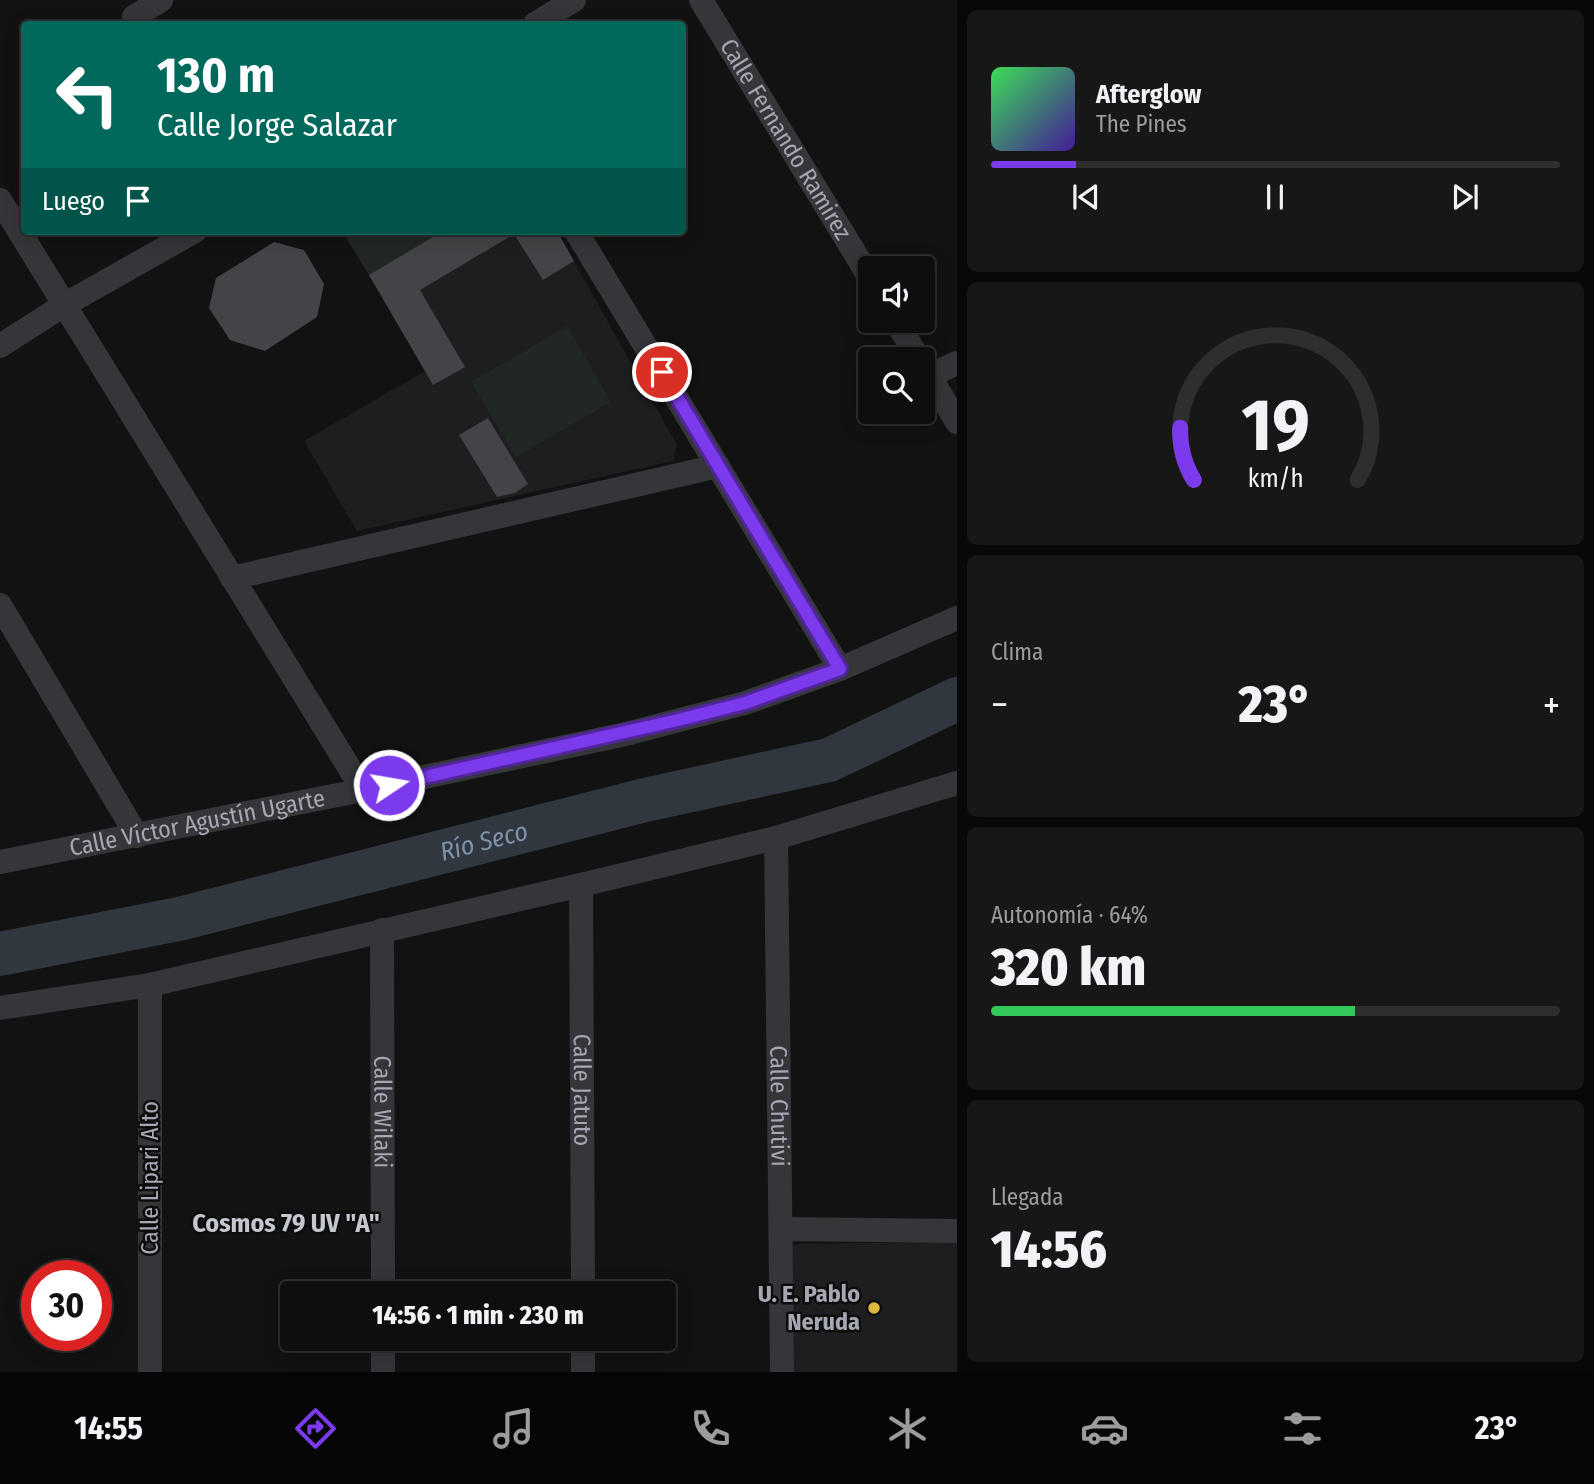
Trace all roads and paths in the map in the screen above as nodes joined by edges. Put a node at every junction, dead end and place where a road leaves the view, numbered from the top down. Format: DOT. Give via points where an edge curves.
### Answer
graph roads {
  1 [pos="161,0"];
  2 [pos="574,0"];
  3 [pos="701,0"];
  4 [pos="132,14"];
  5 [pos="540,21"];
  6 [pos="0,200"];
  7 [pos="21,234"];
  8 [pos="21,235"];
  9 [pos="188,235"];
  10 [pos="578,235"];
  11 [pos="858,258"];
  12 [pos="64,305"];
  13 [pos="0,346"];
  14 [pos="957,363"];
  15 [pos="935,365"];
  16 [pos="935,386"];
  17 [pos="957,422"];
  18 [pos="718,467"];
  19 [pos="232,578"];
  20 [pos="0,606"];
  21 [pos="957,618"];
  22 [pos="840,669"];
  23 [pos="957,783"];
  24 [pos="363,790"];
  25 [pos="137,835"];
  26 [pos="776,838"];
  27 [pos="0,862"];
  28 [pos="581,885"];
  29 [pos="382,930"];
  30 [pos="150,985"];
  31 [pos="0,1008"];
  32 [pos="780,1230"];
  33 [pos="957,1231"];
  34 [pos="383,1281"];
  35 [pos="583,1281"];
  36 [pos="383,1351"];
  37 [pos="583,1351"];
  38 [pos="150,1372"];
  39 [pos="383,1372"];
  40 [pos="583,1372"];
  41 [pos="782,1372"];
  1 -- 4 [label="street"];
  2 -- 5 [label="street"];
  3 -- 11 [label="street, Calle Fernando Ramirez"];
  6 -- 7 [label="street"];
  8 -- 12 [label="street"];
  9 -- 12 [label="street"];
  10 -- 18 [label="street"];
  12 -- 13 [label="street"];
  12 -- 19 [label="street"];
  14 -- 15 [label="street"];
  16 -- 17 [label="street"];
  18 -- 19 [label="street"];
  18 -- 22 [label="street"];
  19 -- 24 [label="street"];
  20 -- 25 [label="street"];
  21 -- 22 [label="street, Calle Víctor Agustín Ugarte"];
  22 -- 24 [label="street, Calle Víctor Agustín Ugarte" via="745,703 639,730"];
  23 -- 26 [label="street"];
  24 -- 25 [label="street, Calle Víctor Agustín Ugarte"];
  25 -- 27 [label="street, Calle Víctor Agustín Ugarte"];
  26 -- 28 [label="street"];
  26 -- 32 [label="street, Calle Chutivi"];
  28 -- 29 [label="street"];
  28 -- 35 [label="street, Calle Jatuto"];
  29 -- 30 [label="street"];
  29 -- 34 [label="street, Calle Wilaki"];
  30 -- 31 [label="street"];
  30 -- 38 [label="street, Calle Lipari Alto"];
  32 -- 33 [label="street"];
  32 -- 41 [label="street, Calle Chutivi"];
  36 -- 39 [label="street"];
  37 -- 40 [label="street"];
}
